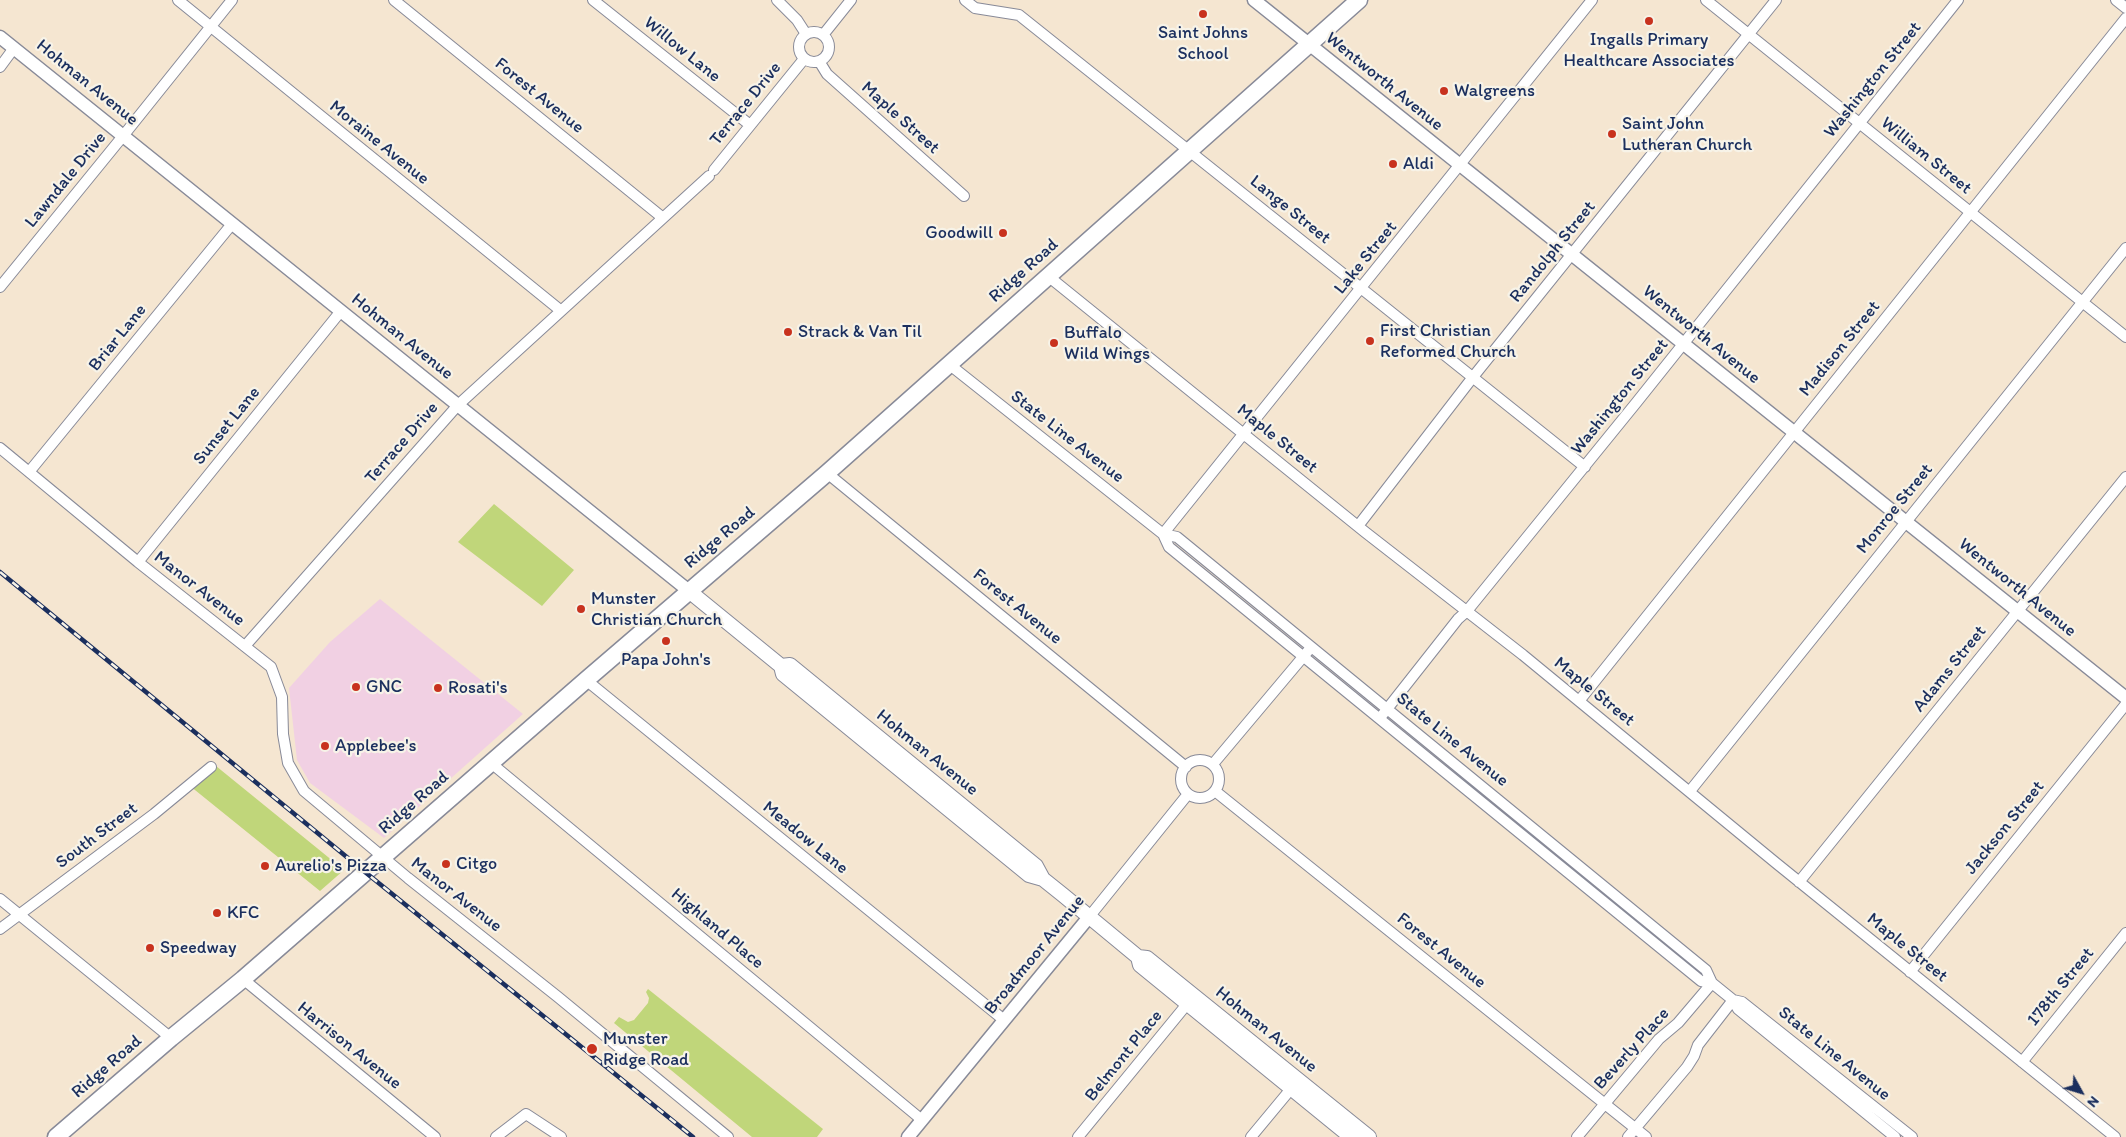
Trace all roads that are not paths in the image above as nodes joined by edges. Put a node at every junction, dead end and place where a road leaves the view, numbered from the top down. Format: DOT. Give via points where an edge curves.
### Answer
graph roads {
  1 [pos="178,0"];
  2 [pos="232,0"];
  3 [pos="394,0"];
  4 [pos="593,0"];
  5 [pos="777,0"];
  6 [pos="851,0"];
  7 [pos="965,0"];
  8 [pos="1254,0"];
  9 [pos="1359,0"];
  10 [pos="1592,0"];
  11 [pos="1706,0"];
  12 [pos="1776,0"];
  13 [pos="1958,0"];
  14 [pos="2116,0"];
  15 [pos="2126,8"];
  16 [pos="2126,18"];
  17 [pos="211,26"];
  18 [pos="806,34"];
  19 [pos="1748,34"];
  20 [pos="823,35"];
  21 [pos="0,37"];
  22 [pos="1308,44"];
  23 [pos="14,48"];
  24 [pos="804,59"];
  25 [pos="819,61"];
  26 [pos="0,67"];
  27 [pos="1859,123"];
  28 [pos="750,126"];
  29 [pos="124,136"];
  30 [pos="1188,150"];
  31 [pos="1461,166"];
  32 [pos="964,196"];
  33 [pos="1970,212"];
  34 [pos="663,218"];
  35 [pos="232,224"];
  36 [pos="2126,248"];
  37 [pos="1572,254"];
  38 [pos="1048,276"];
  39 [pos="0,287"];
  40 [pos="1362,289"];
  41 [pos="2083,302"];
  42 [pos="560,310"];
  43 [pos="341,311"];
  44 [pos="2126,337"];
  45 [pos="1684,344"];
  46 [pos="950,365"];
  47 [pos="1473,377"];
  48 [pos="458,405"];
  49 [pos="1794,432"];
  50 [pos="1245,434"];
  51 [pos="0,448"];
  52 [pos="1585,467"];
  53 [pos="29,472"];
  54 [pos="827,473"];
  55 [pos="2126,477"];
  56 [pos="1905,521"];
  57 [pos="1358,526"];
  58 [pos="1163,534"];
  59 [pos="138,562"];
  60 [pos="689,591"];
  61 [pos="1467,611"];
  62 [pos="2017,611"];
  63 [pos="245,646"];
  64 [pos="1312,646"];
  65 [pos="1304,656"];
  66 [pos="586,680"];
  67 [pos="2126,698"];
  68 [pos="1579,701"];
  69 [pos="2126,704"];
  70 [pos="1387,708"];
  71 [pos="1380,718"];
  72 [pos="491,763"];
  73 [pos="1213,764"];
  74 [pos="211,767"];
  75 [pos="1186,767"];
  76 [pos="1214,791"];
  77 [pos="1690,791"];
  78 [pos="1188,794"];
  79 [pos="1540,833"];
  80 [pos="1534,843"];
  81 [pos="382,857"];
  82 [pos="1799,882"];
  83 [pos="0,899"];
  84 [pos="20,915"];
  85 [pos="1089,917"];
  86 [pos="0,930"];
  87 [pos="2126,933"];
  88 [pos="1910,972"];
  89 [pos="243,979"];
  90 [pos="1712,983"];
  91 [pos="1191,1000"];
  92 [pos="1734,1000"];
  93 [pos="1004,1020"];
  94 [pos="171,1038"];
  95 [pos="2022,1062"];
  96 [pos="1295,1084"];
  97 [pos="1604,1103"];
  98 [pos="922,1120"];
  99 [pos="1635,1128"];
  100 [pos="56,1137"];
  101 [pos="435,1137"];
  102 [pos="496,1137"];
  103 [pos="561,1137"];
  104 [pos="728,1137"];
  105 [pos="908,1137"];
  106 [pos="1078,1137"];
  107 [pos="1251,1137"];
  108 [pos="1351,1137"];
  109 [pos="1369,1137"];
  110 [pos="1576,1137"];
  111 [pos="1628,1137"];
  112 [pos="1646,1137"];
  113 [pos="1895,1137"];
  114 [pos="1912,1137"];
  115 [pos="2115,1137"];
  1 -- 17 [label="street, Moraine Avenue"];
  2 -- 17 [label="street, Lawndale Drive"];
  3 -- 34 [label="street, Forest Avenue"];
  4 -- 28 [label="street, Willow Lane"];
  5 -- 18 [label="street"];
  6 -- 20 [label="street"];
  7 -- 30 [label="street, Lange Street" via="975,8 1019,15"];
  8 -- 22 [label="street, Wentworth Avenue"];
  9 -- 22 [label="main road, Ridge Road"];
  10 -- 31 [label="street, Lake Street"];
  11 -- 19 [label="street, William Street"];
  12 -- 19 [label="street, Randolph Street"];
  13 -- 27 [label="street, Washington Street"];
  14 -- 15 [label="street"];
  16 -- 33 [label="street, Madison Street"];
  17 -- 29 [label="street, Lawndale Drive"];
  17 -- 42 [label="street, Moraine Avenue"];
  18 -- 20 [label="street"];
  18 -- 24 [label="street" via="798,46"];
  19 -- 27 [label="street, William Street"];
  19 -- 37 [label="street, Randolph Street"];
  20 -- 25 [label="street" via="828,49"];
  21 -- 23 [label="street, Hohman Avenue"];
  22 -- 30 [label="main road, Ridge Road"];
  22 -- 31 [label="street, Wentworth Avenue"];
  23 -- 26 [label="street"];
  23 -- 29 [label="street, Hohman Avenue"];
  24 -- 25 [label="street"];
  24 -- 28 [label="street, Terrace Drive"];
  25 -- 32 [label="street, Maple Street" via="827,74"];
  27 -- 33 [label="street, William Street"];
  27 -- 45 [label="street, Washington Street"];
  28 -- 34 [label="street, Terrace Drive" via="711,173"];
  29 -- 35 [label="street, Hohman Avenue"];
  29 -- 39 [label="street, Lawndale Drive"];
  30 -- 38 [label="main road, Ridge Road"];
  30 -- 40 [label="street, Lange Street"];
  31 -- 37 [label="street, Wentworth Avenue"];
  31 -- 40 [label="street, Lake Street"];
  33 -- 41 [label="street, William Street"];
  33 -- 49 [label="street, Madison Street"];
  34 -- 42 [label="street, Terrace Drive"];
  35 -- 43 [label="street, Hohman Avenue"];
  35 -- 53 [label="street, Briar Lane"];
  36 -- 41 [label="street, Monroe Street"];
  37 -- 45 [label="street, Wentworth Avenue"];
  37 -- 47 [label="street, Randolph Street"];
  38 -- 46 [label="main road, Ridge Road"];
  38 -- 50 [label="street, Maple Street"];
  40 -- 47 [label="street, Lange Street"];
  40 -- 50 [label="street, Lake Street"];
  41 -- 44 [label="street, William Street"];
  41 -- 56 [label="street, Monroe Street"];
  42 -- 48 [label="street, Terrace Drive"];
  43 -- 48 [label="street, Hohman Avenue"];
  43 -- 59 [label="street, Sunset Lane"];
  45 -- 49 [label="street, Wentworth Avenue"];
  45 -- 52 [label="street, Washington Street"];
  46 -- 54 [label="main road, Ridge Road"];
  46 -- 58 [label="street, State Line Avenue"];
  47 -- 52 [label="street, Lange Street"];
  47 -- 57 [label="street, Randolph Street"];
  48 -- 60 [label="street, Hohman Avenue"];
  48 -- 63 [label="street, Terrace Drive"];
  49 -- 56 [label="street, Wentworth Avenue"];
  49 -- 68 [label="street, Madison Street"];
  50 -- 57 [label="street, Maple Street"];
  50 -- 58 [label="street, Lake Street"];
  51 -- 53 [label="street, Manor Avenue"];
  52 -- 61 [label="street, Washington Street"];
  53 -- 59 [label="street, Manor Avenue"];
  54 -- 60 [label="main road, Ridge Road"];
  54 -- 75 [label="street, Forest Avenue"];
  55 -- 62 [label="street, Adams Street"];
  56 -- 62 [label="street, Wentworth Avenue"];
  56 -- 77 [label="street, Monroe Street"];
  57 -- 61 [label="street, Maple Street"];
  58 -- 64 [label="street, State Line Avenue" via="1177,537"];
  58 -- 65 [label="street, State Line Avenue" via="1169,547"];
  59 -- 63 [label="street, Manor Avenue"];
  60 -- 66 [label="main road, Ridge Road"];
  60 -- 85 [label="main road, Hohman Avenue" via="781,666 790,665 1036,866 1043,879"];
  61 -- 68 [label="street, Maple Street"];
  61 -- 70 [label="street, Washington Street"];
  62 -- 67 [label="street, Wentworth Avenue"];
  62 -- 82 [label="street, Adams Street"];
  63 -- 81 [label="street, Manor Avenue" via="271,667 282,697 288,763 304,791"];
  64 -- 65 [label="street"];
  64 -- 70 [label="street, State Line Avenue"];
  65 -- 71 [label="street, State Line Avenue"];
  65 -- 73 [label="street"];
  66 -- 72 [label="main road, Ridge Road"];
  66 -- 93 [label="street, Meadow Lane"];
  68 -- 77 [label="street, Maple Street"];
  69 -- 88 [label="street, Jackson Street"];
  70 -- 71 [label="street, Washington Street"];
  70 -- 79 [label="street, State Line Avenue"];
  71 -- 80 [label="street, State Line Avenue"];
  72 -- 81 [label="main road, Ridge Road"];
  72 -- 98 [label="street, Highland Place"];
  73 -- 75 [label="street" via="1202,760"];
  73 -- 76 [label="street" via="1219,780"];
  74 -- 84 [label="street, South Street"];
  75 -- 78 [label="street" via="1182,781"];
  76 -- 78 [label="street" via="1199,798"];
  76 -- 97 [label="street, Forest Avenue"];
  77 -- 82 [label="street, Maple Street"];
  78 -- 85 [label="street, Broadmoor Avenue"];
  79 -- 80 [label="street"];
  79 -- 90 [label="street, State Line Avenue" via="1708,973"];
  80 -- 90 [label="street, State Line Avenue" via="1701,981"];
  81 -- 89 [label="main road, Ridge Road"];
  81 -- 104 [label="street, Manor Avenue"];
  82 -- 88 [label="street, Maple Street"];
  83 -- 84 [label="street"];
  84 -- 86 [label="street, South Street"];
  84 -- 94 [label="street"];
  85 -- 91 [label="main road, Hohman Avenue" via="1138,957 1147,958"];
  85 -- 93 [label="street, Broadmoor Avenue"];
  87 -- 95 [label="street, 178th Street"];
  88 -- 95 [label="street, Maple Street"];
  89 -- 94 [label="main road, Ridge Road"];
  89 -- 101 [label="street, Harrison Avenue"];
  90 -- 92 [label="street, State Line Avenue"];
  90 -- 97 [label="street, Beverly Place" via="1678,1023 1658,1039"];
  91 -- 96 [label="main road, Hohman Avenue"];
  91 -- 106 [label="street, Belmont Place"];
  92 -- 99 [label="street" via="1698,1045 1687,1067"];
  92 -- 113 [label="street, State Line Avenue" via="1738,1009"];
  92 -- 114 [label="street, State Line Avenue" via="1742,1002"];
  93 -- 98 [label="street, Broadmoor Avenue"];
  94 -- 100 [label="main road, Ridge Road"];
  95 -- 115 [label="street, Maple Street"];
  96 -- 107 [label="street"];
  96 -- 108 [label="main road, Hohman Avenue"];
  96 -- 109 [label="main road, Hohman Avenue"];
  97 -- 99 [label="street, Forest Avenue"];
  97 -- 110 [label="street, Beverly Place"];
  98 -- 105 [label="street, Broadmoor Avenue"];
  99 -- 111 [label="street"];
  99 -- 112 [label="street, Forest Avenue"];
  102 -- 103 [label="street" via="526,1114"];
}
